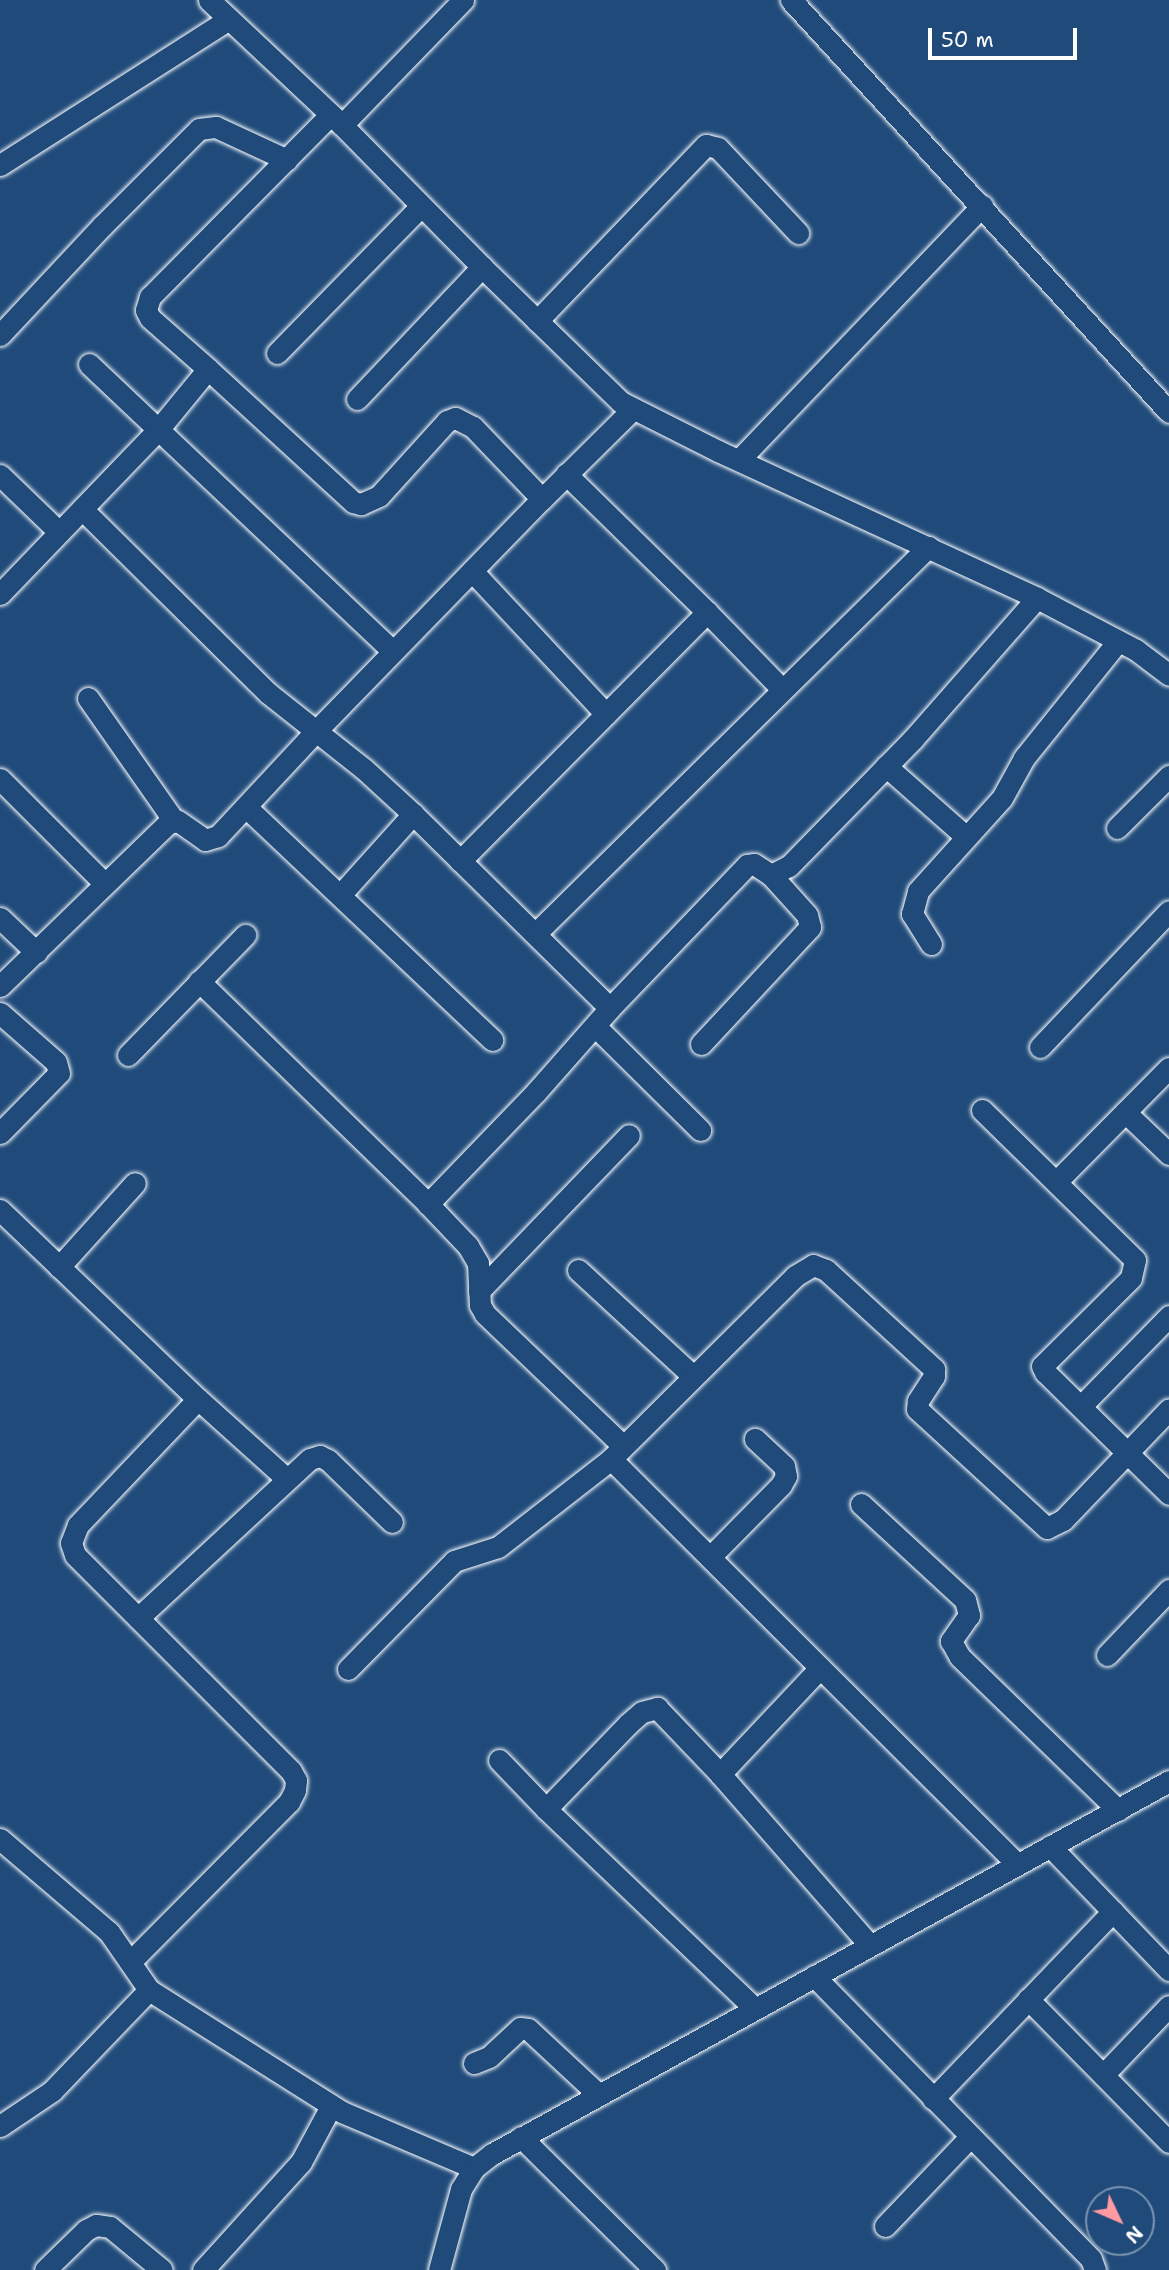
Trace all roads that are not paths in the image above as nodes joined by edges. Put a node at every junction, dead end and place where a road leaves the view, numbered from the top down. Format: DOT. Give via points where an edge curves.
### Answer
graph roads {
  1 [pos="209,0"];
  2 [pos="463,0"];
  3 [pos="790,0"];
  4 [pos="228,20"];
  5 [pos="336,120"];
  6 [pos="287,160"];
  7 [pos="0,165"];
  8 [pos="421,206"];
  9 [pos="982,206"];
  10 [pos="798,233"];
  11 [pos="482,267"];
  12 [pos="537,321"];
  13 [pos="0,335"];
  14 [pos="277,353"];
  15 [pos="89,364"];
  16 [pos="208,369"];
  17 [pos="357,399"];
  18 [pos="633,409"];
  19 [pos="1169,412"];
  20 [pos="157,431"];
  21 [pos="739,460"];
  22 [pos="566,474"];
  23 [pos="0,475"];
  24 [pos="542,499"];
  25 [pos="82,509"];
  26 [pos="60,532"];
  27 [pos="928,547"];
  28 [pos="472,570"];
  29 [pos="0,594"];
  30 [pos="1037,598"];
  31 [pos="707,612"];
  32 [pos="1118,641"];
  33 [pos="393,651"];
  34 [pos="1169,675"];
  35 [pos="782,689"];
  36 [pos="88,698"];
  37 [pos="606,714"];
  38 [pos="316,731"];
  39 [pos="886,766"];
  40 [pos="1169,776"];
  41 [pos="0,779"];
  42 [pos="246,807"];
  43 [pos="413,814"];
  44 [pos="174,821"];
  45 [pos="1117,828"];
  46 [pos="965,836"];
  47 [pos="460,861"];
  48 [pos="771,875"];
  49 [pos="104,883"];
  50 [pos="341,894"];
  51 [pos="1169,911"];
  52 [pos="0,918"];
  53 [pos="535,934"];
  54 [pos="246,935"];
  55 [pos="931,944"];
  56 [pos="36,951"];
  57 [pos="199,981"];
  58 [pos="0,986"];
  59 [pos="610,1007"];
  60 [pos="0,1013"];
  61 [pos="595,1026"];
  62 [pos="492,1040"];
  63 [pos="701,1044"];
  64 [pos="1040,1047"];
  65 [pos="128,1055"];
  66 [pos="1169,1068"];
  67 [pos="982,1110"];
  68 [pos="1125,1112"];
  69 [pos="700,1130"];
  70 [pos="0,1133"];
  71 [pos="629,1135"];
  72 [pos="1169,1154"];
  73 [pos="1057,1181"];
  74 [pos="135,1183"];
  75 [pos="428,1204"];
  76 [pos="0,1210"];
  77 [pos="59,1267"];
  78 [pos="578,1270"];
  79 [pos="479,1291"];
  80 [pos="1169,1315"];
  81 [pos="693,1376"];
  82 [pos="198,1399"];
  83 [pos="1081,1406"];
  84 [pos="1169,1409"];
  85 [pos="755,1440"];
  86 [pos="617,1452"];
  87 [pos="1127,1452"];
  88 [pos="287,1479"];
  89 [pos="1169,1494"];
  90 [pos="861,1504"];
  91 [pos="392,1522"];
  92 [pos="710,1557"];
  93 [pos="1169,1590"];
  94 [pos="138,1618"];
  95 [pos="1107,1656"];
  96 [pos="348,1668"];
  97 [pos="819,1669"];
  98 [pos="499,1760"];
  99 [pos="720,1774"];
  100 [pos="1167,1785"];
  101 [pos="546,1809"];
  102 [pos="1118,1810"];
  103 [pos="0,1839"];
  104 [pos="1050,1846"];
  105 [pos="1017,1864"];
  106 [pos="1113,1911"];
  107 [pos="869,1944"];
  108 [pos="130,1962"];
  109 [pos="1169,1969"];
  110 [pos="814,1976"];
  111 [pos="149,1990"];
  112 [pos="1028,1999"];
  113 [pos="1169,2006"];
  114 [pos="755,2009"];
  115 [pos="474,2063"];
  116 [pos="1103,2075"];
  117 [pos="599,2095"];
  118 [pos="933,2099"];
  119 [pos="331,2106"];
  120 [pos="0,2126"];
  121 [pos="521,2137"];
  122 [pos="969,2138"];
  123 [pos="1169,2142"];
  124 [pos="474,2168"];
  125 [pos="885,2226"];
  126 [pos="46,2270"];
  127 [pos="162,2270"];
  128 [pos="203,2270"];
  129 [pos="439,2270"];
  130 [pos="655,2270"];
  131 [pos="1095,2270"];
  1 -- 4 [label="street"];
  2 -- 5 [label="street"];
  3 -- 9 [label="street"];
  4 -- 5 [label="street"];
  4 -- 7 [label="street"];
  5 -- 6 [label="street"];
  5 -- 8 [label="street"];
  6 -- 13 [label="street" via="216,127 199,129"];
  6 -- 16 [label="street" via="146,304 150,318"];
  8 -- 11 [label="street"];
  8 -- 14 [label="street"];
  9 -- 19 [label="street"];
  9 -- 21 [label="street"];
  10 -- 12 [label="street" via="718,148 706,145"];
  11 -- 12 [label="street"];
  11 -- 17 [label="street"];
  12 -- 18 [label="street"];
  15 -- 20 [label="street"];
  16 -- 20 [label="street"];
  16 -- 24 [label="street" via="354,502 361,504 379,496 447,421 455,418 473,427"];
  18 -- 21 [label="street"];
  18 -- 22 [label="street"];
  20 -- 25 [label="street"];
  20 -- 33 [label="street"];
  21 -- 27 [label="street"];
  22 -- 24 [label="street"];
  22 -- 31 [label="street"];
  23 -- 26 [label="street"];
  24 -- 28 [label="street"];
  25 -- 26 [label="street"];
  25 -- 38 [label="street" via="268,693"];
  26 -- 29 [label="street"];
  27 -- 30 [label="street"];
  27 -- 35 [label="street"];
  28 -- 33 [label="street"];
  28 -- 37 [label="street"];
  30 -- 32 [label="street"];
  30 -- 39 [label="street"];
  31 -- 35 [label="street"];
  31 -- 37 [label="street"];
  32 -- 34 [label="street"];
  32 -- 46 [label="street" via="1024,758 1002,798"];
  33 -- 38 [label="street"];
  35 -- 53 [label="street"];
  36 -- 44 [label="street"];
  37 -- 47 [label="street"];
  38 -- 42 [label="street"];
  38 -- 43 [label="street"];
  39 -- 46 [label="street"];
  39 -- 48 [label="street" via="789,866"];
  40 -- 45 [label="street"];
  41 -- 49 [label="street"];
  42 -- 44 [label="street" via="210,841"];
  42 -- 50 [label="street"];
  43 -- 47 [label="street"];
  43 -- 50 [label="street"];
  44 -- 49 [label="street"];
  46 -- 55 [label="street" via="918,891 912,905 914,921"];
  47 -- 53 [label="street"];
  48 -- 59 [label="street" via="754,864 747,865"];
  48 -- 63 [label="street" via="807,915 810,927"];
  49 -- 56 [label="street"];
  50 -- 62 [label="street"];
  51 -- 64 [label="street"];
  52 -- 56 [label="street"];
  53 -- 59 [label="street"];
  54 -- 57 [label="street"];
  56 -- 58 [label="street"];
  57 -- 65 [label="street"];
  57 -- 75 [label="street"];
  59 -- 61 [label="street"];
  60 -- 70 [label="street" via="59,1066 56,1080"];
  61 -- 69 [label="street"];
  61 -- 75 [label="street"];
  66 -- 68 [label="street"];
  67 -- 73 [label="street"];
  68 -- 72 [label="street"];
  68 -- 73 [label="street"];
  71 -- 79 [label="street"];
  73 -- 83 [label="street" via="1135,1260 1131,1278 1044,1361 1045,1373"];
  74 -- 77 [label="street"];
  75 -- 79 [label="street" via="478,1263"];
  76 -- 77 [label="street"];
  77 -- 82 [label="street"];
  78 -- 81 [label="street"];
  79 -- 86 [label="street" via="480,1305 496,1328"];
  80 -- 83 [label="street"];
  81 -- 86 [label="street"];
  81 -- 87 [label="street" via="795,1276 818,1265 934,1369 917,1409 1047,1528 1063,1520"];
  82 -- 88 [label="street"];
  82 -- 94 [label="street" via="74,1533 71,1543 75,1555"];
  83 -- 87 [label="street"];
  84 -- 87 [label="street"];
  85 -- 92 [label="street" via="784,1466 786,1476"];
  86 -- 92 [label="street"];
  86 -- 96 [label="street" via="498,1547 454,1561"];
  87 -- 89 [label="street"];
  88 -- 91 [label="street" via="320,1456"];
  88 -- 94 [label="street"];
  90 -- 102 [label="street" via="965,1600 968,1615 951,1641 960,1657"];
  92 -- 97 [label="street"];
  93 -- 95 [label="street"];
  94 -- 108 [label="street" via="296,1780 289,1802"];
  97 -- 99 [label="street"];
  97 -- 105 [label="street"];
  98 -- 101 [label="street"];
  99 -- 101 [label="street" via="664,1713 650,1708 614,1737"];
  99 -- 107 [label="street"];
  100 -- 102 [label="street"];
  101 -- 114 [label="street"];
  102 -- 104 [label="street"];
  103 -- 108 [label="street" via="88,1912"];
  104 -- 105 [label="street"];
  104 -- 106 [label="street"];
  105 -- 107 [label="street"];
  106 -- 109 [label="street"];
  106 -- 112 [label="street"];
  107 -- 110 [label="street"];
  108 -- 111 [label="street"];
  110 -- 114 [label="street"];
  110 -- 118 [label="street"];
  111 -- 119 [label="street"];
  111 -- 120 [label="street" via="52,2091"];
  112 -- 116 [label="street"];
  112 -- 118 [label="street"];
  113 -- 116 [label="street"];
  114 -- 117 [label="street"];
  115 -- 117 [label="street" via="489,2057 520,2028 527,2029"];
  116 -- 123 [label="street"];
  117 -- 121 [label="street"];
  118 -- 122 [label="street"];
  119 -- 124 [label="street"];
  119 -- 128 [label="street" via="301,2162"];
  121 -- 124 [label="street"];
  121 -- 130 [label="street"];
  122 -- 125 [label="street"];
  122 -- 131 [label="street" via="1091,2259"];
  124 -- 129 [label="street" via="461,2189"];
  126 -- 127 [label="street" via="96,2225 110,2227"];
}
